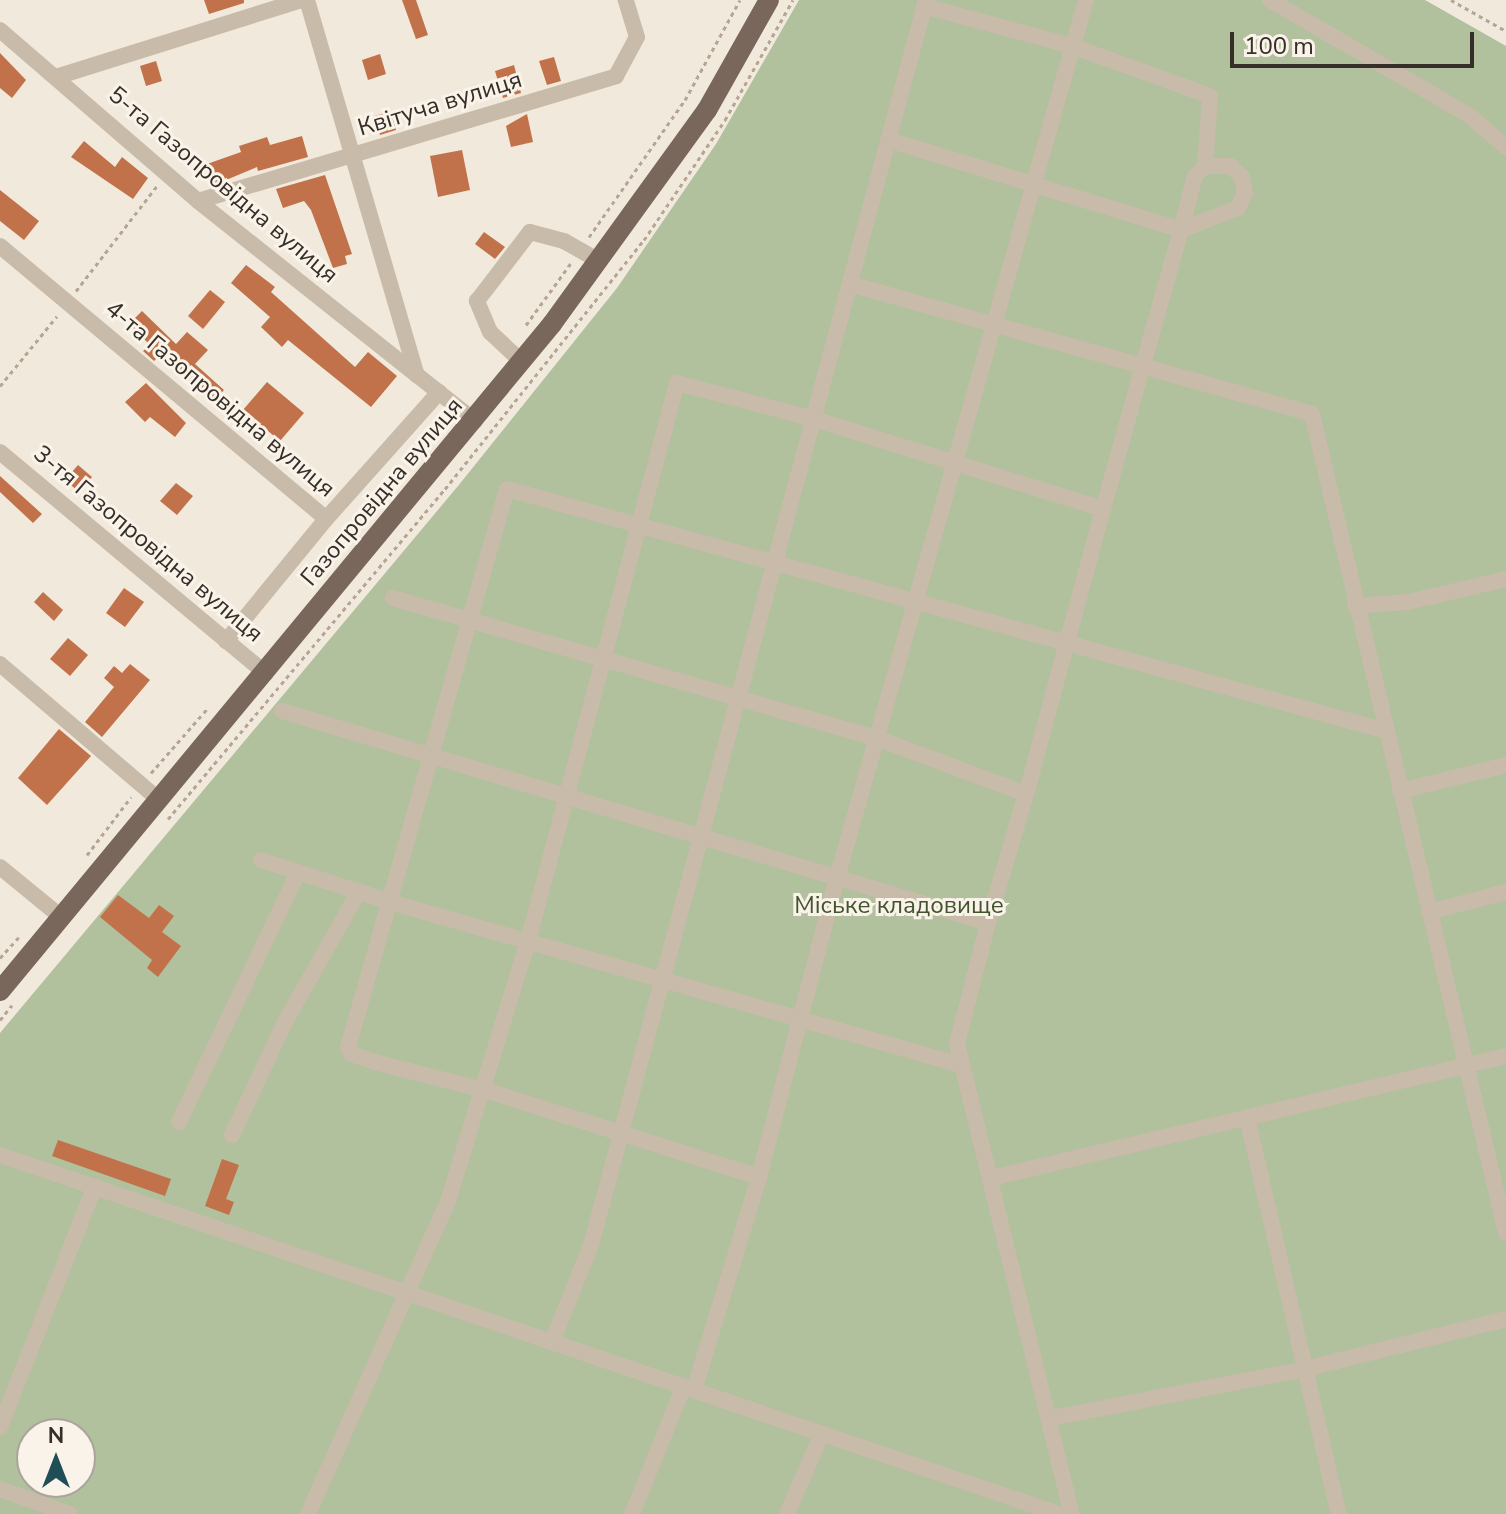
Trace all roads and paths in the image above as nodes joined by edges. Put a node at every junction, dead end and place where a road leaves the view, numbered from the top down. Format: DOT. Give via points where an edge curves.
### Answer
graph roads {
  1 [pos="304,0"];
  2 [pos="626,0"];
  3 [pos="740,0"];
  4 [pos="769,0"];
  5 [pos="1086,0"];
  6 [pos="1270,0"];
  7 [pos="1451,0"];
  8 [pos="925,3"];
  9 [pos="0,30"];
  10 [pos="1506,31"];
  11 [pos="1072,46"];
  12 [pos="56,77"];
  13 [pos="889,140"];
  14 [pos="1506,147"];
  15 [pos="352,155"];
  16 [pos="1205,166"];
  17 [pos="167,173"];
  18 [pos="1034,186"];
  19 [pos="198,201"];
  20 [pos="1181,230"];
  21 [pos="0,246"];
  22 [pos="581,250"];
  23 [pos="599,261"];
  24 [pos="850,284"];
  25 [pos="68,302"];
  26 [pos="994,325"];
  27 [pos="515,355"];
  28 [pos="1143,365"];
  29 [pos="417,375"];
  30 [pos="0,386"];
  31 [pos="439,392"];
  32 [pos="814,419"];
  33 [pos="475,421"];
  34 [pos="0,452"];
  35 [pos="957,464"];
  36 [pos="1103,509"];
  37 [pos="326,519"];
  38 [pos="638,526"];
  39 [pos="774,562"];
  40 [pos="1506,579"];
  41 [pos="393,598"];
  42 [pos="916,601"];
  43 [pos="1355,606"];
  44 [pos="469,620"];
  45 [pos="226,641"];
  46 [pos="1066,645"];
  47 [pos="600,661"];
  48 [pos="0,664"];
  49 [pos="266,674"];
  50 [pos="739,699"];
  51 [pos="210,706"];
  52 [pos="282,711"];
  53 [pos="1386,731"];
  54 [pos="879,739"];
  55 [pos="429,758"];
  56 [pos="1506,765"];
  57 [pos="141,785"];
  58 [pos="1400,791"];
  59 [pos="1026,794"];
  60 [pos="564,799"];
  61 [pos="159,800"];
  62 [pos="700,839"];
  63 [pos="85,858"];
  64 [pos="261,860"];
  65 [pos="0,867"];
  66 [pos="298,873"];
  67 [pos="837,878"];
  68 [pos="1506,892"];
  69 [pos="358,893"];
  70 [pos="393,903"];
  71 [pos="1429,912"];
  72 [pos="61,917"];
  73 [pos="988,923"];
  74 [pos="28,928"];
  75 [pos="528,941"];
  76 [pos="0,958"];
  77 [pos="661,981"];
  78 [pos="0,991"];
  79 [pos="800,1020"];
  80 [pos="1506,1056"];
  81 [pos="961,1065"];
  82 [pos="1465,1066"];
  83 [pos="484,1090"];
  84 [pos="1247,1117"];
  85 [pos="179,1122"];
  86 [pos="619,1130"];
  87 [pos="232,1135"];
  88 [pos="0,1155"];
  89 [pos="759,1177"];
  90 [pos="992,1178"];
  91 [pos="95,1186"];
  92 [pos="1506,1233"];
  93 [pos="405,1291"];
  94 [pos="1506,1319"];
  95 [pos="552,1342"];
  96 [pos="1305,1369"];
  97 [pos="689,1388"];
  98 [pos="1051,1418"];
  99 [pos="0,1427"];
  100 [pos="822,1433"];
  101 [pos="0,1489"];
  102 [pos="70,1514"];
  103 [pos="308,1514"];
  104 [pos="632,1514"];
  105 [pos="787,1514"];
  106 [pos="1059,1514"];
  107 [pos="1072,1514"];
  108 [pos="1339,1514"];
  1 -- 12 [label="street"];
  1 -- 15 [label="street"];
  2 -- 15 [label="street, Квітуча вулиця" via="637,37 616,76"];
  3 -- 22 [label="path" via="685,100"];
  4 -- 23 [label="main road, Газопровідна вулиця" via="707,110"];
  5 -- 11 [label="street"];
  6 -- 14 [label="street" via="1470,116"];
  7 -- 10 [label="path"];
  8 -- 11 [label="street"];
  8 -- 13 [label="street"];
  9 -- 12 [label="street, 5-та Газопровідна вулиця"];
  11 -- 16 [label="street" via="1210,96"];
  11 -- 18 [label="street"];
  12 -- 17 [label="street, 5-та Газопровідна вулиця"];
  13 -- 18 [label="street"];
  13 -- 24 [label="street"];
  15 -- 19 [label="street, Квітуча вулиця"];
  15 -- 29 [label="street"];
  16 -- 20 [label="street" via="1195,176"];
  16 -- 20 [label="street" via="1230,166 1242,177 1245,192 1238,208"];
  17 -- 19 [label="street, 5-та Газопровідна вулиця"];
  17 -- 25 [label="path"];
  18 -- 20 [label="street"];
  18 -- 26 [label="street"];
  19 -- 29 [label="street, 5-та Газопровідна вулиця"];
  20 -- 28 [label="street"];
  21 -- 25 [label="street, 4-та Газопровідна вулиця"];
  22 -- 23 [label="street"];
  22 -- 27 [label="path"];
  22 -- 27 [label="street" via="530,232 477,301 490,332"];
  23 -- 27 [label="main road, Газопровідна вулиця"];
  24 -- 26 [label="street"];
  24 -- 32 [label="street"];
  25 -- 30 [label="path"];
  25 -- 37 [label="street, 4-та Газопровідна вулиця"];
  26 -- 28 [label="street"];
  26 -- 35 [label="street"];
  27 -- 33 [label="main road, Газопровідна вулиця"];
  28 -- 36 [label="street"];
  28 -- 43 [label="street" via="1312,414"];
  29 -- 31 [label="street, 5-та Газопровідна вулиця"];
  31 -- 33 [label="street, 5-та Газопровідна вулиця"];
  31 -- 37 [label="street"];
  32 -- 35 [label="street"];
  32 -- 38 [label="street" via="677,383"];
  32 -- 39 [label="street"];
  33 -- 49 [label="main road, Газопровідна вулиця"];
  34 -- 45 [label="street, 3-тя Газопровідна вулиця"];
  35 -- 36 [label="street"];
  35 -- 42 [label="street"];
  36 -- 46 [label="street"];
  37 -- 45 [label="street, 4-та Газопровідна вулиця"];
  38 -- 39 [label="street"];
  38 -- 44 [label="street" via="507,489"];
  38 -- 47 [label="street"];
  39 -- 42 [label="street"];
  39 -- 50 [label="street"];
  40 -- 43 [label="street" via="1408,602"];
  41 -- 44 [label="street"];
  42 -- 46 [label="street"];
  42 -- 54 [label="street"];
  43 -- 53 [label="street"];
  44 -- 47 [label="street"];
  44 -- 55 [label="street"];
  45 -- 49 [label="street, 3-тя Газопровідна вулиця"];
  46 -- 53 [label="street"];
  46 -- 59 [label="street"];
  47 -- 50 [label="street"];
  47 -- 60 [label="street"];
  48 -- 57 [label="street"];
  49 -- 61 [label="main road, Газопровідна вулиця"];
  50 -- 54 [label="street"];
  50 -- 62 [label="street"];
  51 -- 57 [label="path"];
  52 -- 55 [label="street"];
  53 -- 58 [label="street"];
  54 -- 59 [label="street"];
  54 -- 67 [label="street"];
  55 -- 60 [label="street"];
  55 -- 70 [label="street"];
  56 -- 58 [label="street"];
  57 -- 61 [label="street"];
  57 -- 63 [label="path"];
  58 -- 71 [label="street"];
  59 -- 73 [label="street"];
  60 -- 62 [label="street"];
  60 -- 75 [label="street"];
  61 -- 72 [label="main road, Газопровідна вулиця"];
  62 -- 67 [label="street"];
  62 -- 77 [label="street"];
  64 -- 66 [label="street"];
  65 -- 72 [label="street"];
  66 -- 69 [label="street"];
  66 -- 85 [label="street"];
  67 -- 73 [label="street"];
  67 -- 79 [label="street"];
  68 -- 71 [label="street"];
  69 -- 70 [label="street"];
  69 -- 87 [label="street" via="285,1022"];
  70 -- 75 [label="street"];
  70 -- 83 [label="street" via="348,1047 352,1054 378,1063"];
  71 -- 82 [label="street"];
  72 -- 78 [label="main road, Газопровідна вулиця"];
  73 -- 81 [label="street" via="957,1044"];
  74 -- 76 [label="path"];
  75 -- 77 [label="street"];
  75 -- 83 [label="street"];
  77 -- 79 [label="street"];
  77 -- 86 [label="street"];
  79 -- 81 [label="street"];
  79 -- 89 [label="street"];
  80 -- 82 [label="street"];
  81 -- 90 [label="street"];
  82 -- 84 [label="street"];
  82 -- 92 [label="street"];
  83 -- 86 [label="street"];
  83 -- 93 [label="street" via="448,1201"];
  84 -- 90 [label="street"];
  84 -- 96 [label="street"];
  86 -- 89 [label="street"];
  86 -- 95 [label="street" via="591,1245"];
  88 -- 91 [label="street"];
  89 -- 97 [label="street"];
  90 -- 98 [label="street"];
  91 -- 93 [label="street"];
  91 -- 99 [label="street"];
  93 -- 95 [label="street"];
  93 -- 103 [label="street"];
  94 -- 96 [label="street"];
  95 -- 97 [label="street"];
  96 -- 98 [label="street"];
  96 -- 108 [label="street"];
  97 -- 100 [label="street"];
  97 -- 104 [label="street"];
  98 -- 107 [label="street"];
  100 -- 105 [label="street"];
  100 -- 106 [label="street"];
  101 -- 102 [label="street"];
}
